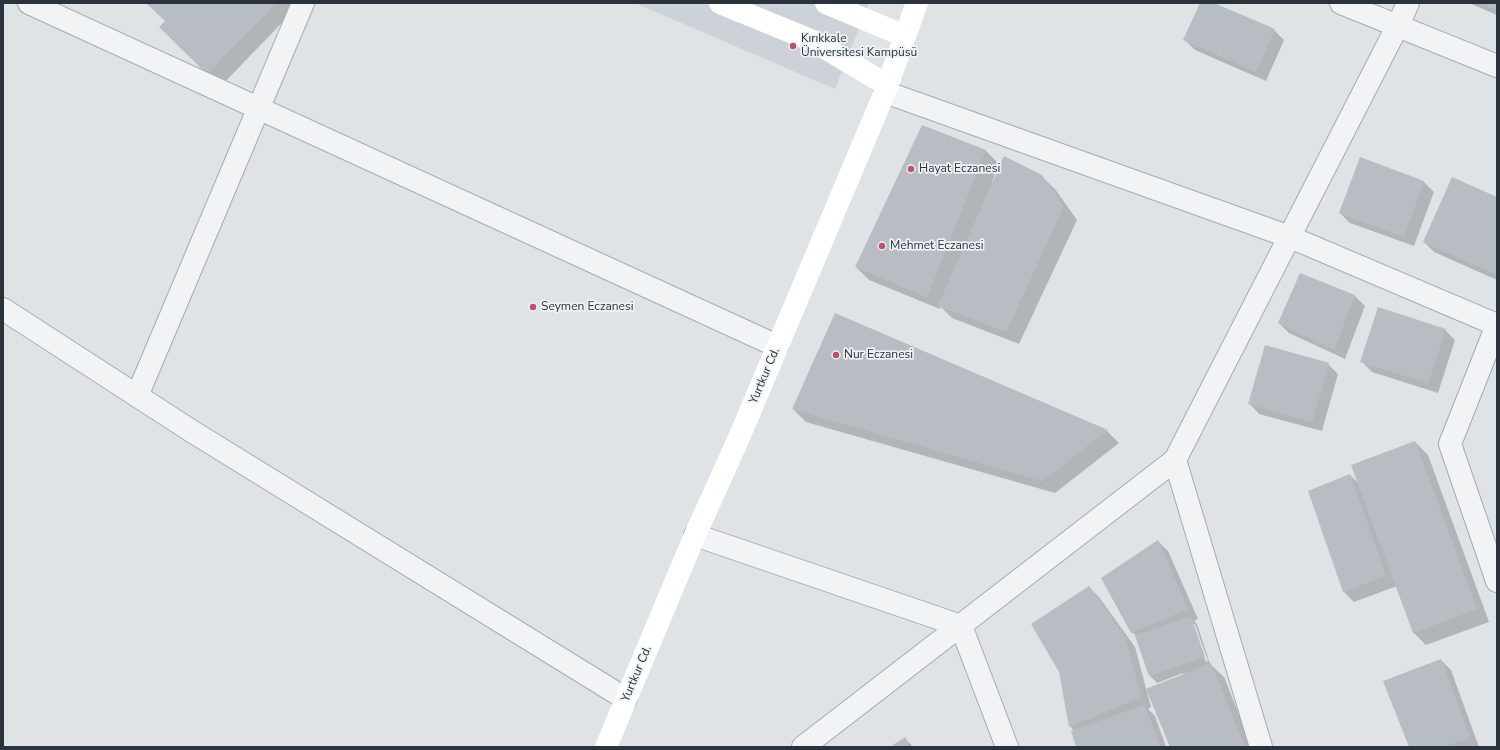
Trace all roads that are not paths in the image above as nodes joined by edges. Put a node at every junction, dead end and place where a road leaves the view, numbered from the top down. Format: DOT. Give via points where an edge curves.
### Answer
graph roads {
  1 [pos="29,3"];
  2 [pos="303,3"];
  3 [pos="720,3"];
  4 [pos="826,3"];
  5 [pos="917,3"];
  6 [pos="1341,3"];
  7 [pos="1408,3"];
  8 [pos="1398,26"];
  9 [pos="905,36"];
  10 [pos="1497,66"];
  11 [pos="886,89"];
  12 [pos="259,108"];
  13 [pos="1290,237"];
  14 [pos="3,309"];
  15 [pos="1497,325"];
  16 [pos="777,346"];
  17 [pos="137,396"];
  18 [pos="1175,460"];
  19 [pos="695,535"];
  20 [pos="1497,581"];
  21 [pos="961,626"];
  22 [pos="626,699"];
  23 [pos="606,747"];
  24 [pos="803,747"];
  25 [pos="1007,747"];
  26 [pos="1261,747"];
  1 -- 12 [label="street"];
  2 -- 12 [label="street"];
  3 -- 11 [label="street" via="813,41"];
  4 -- 9 [label="street"];
  5 -- 9 [label="street, Yurtkur Cd."];
  6 -- 8 [label="street"];
  7 -- 8 [label="street"];
  8 -- 10 [label="street"];
  8 -- 13 [label="street"];
  9 -- 11 [label="street, Yurtkur Cd."];
  11 -- 13 [label="street"];
  11 -- 16 [label="street, Yurtkur Cd."];
  12 -- 16 [label="street"];
  12 -- 17 [label="street"];
  13 -- 15 [label="street"];
  13 -- 18 [label="street"];
  14 -- 17 [label="street"];
  15 -- 20 [label="street" via="1450,444"];
  16 -- 19 [label="street, Yurtkur Cd."];
  17 -- 22 [label="street"];
  18 -- 21 [label="street"];
  18 -- 26 [label="street"];
  19 -- 21 [label="street"];
  19 -- 22 [label="street, Yurtkur Cd."];
  21 -- 24 [label="street"];
  21 -- 25 [label="street"];
  22 -- 23 [label="street, Yurtkur Cd."];
}
